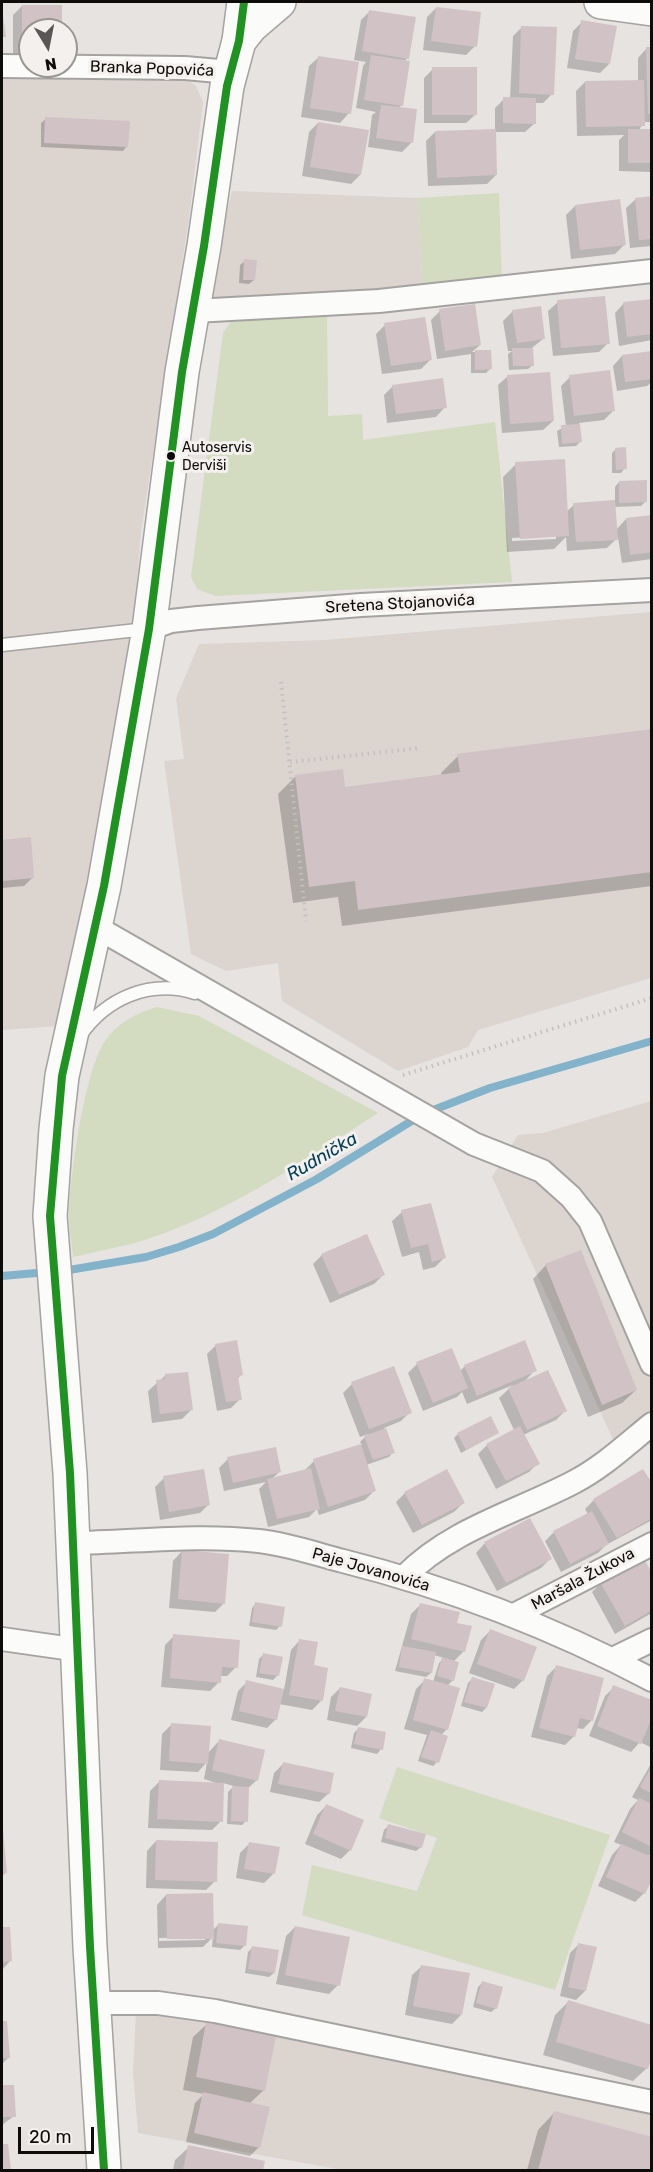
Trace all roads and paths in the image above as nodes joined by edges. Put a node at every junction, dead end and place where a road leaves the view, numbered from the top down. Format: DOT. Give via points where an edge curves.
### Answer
graph roads {
  1 [pos="244,2"];
  2 [pos="279,2"];
  3 [pos="601,2"];
  4 [pos="651,9"];
  5 [pos="239,41"];
  6 [pos="2,66"];
  7 [pos="230,72"];
  8 [pos="651,271"];
  9 [pos="194,311"];
  10 [pos="651,590"];
  11 [pos="149,628"];
  12 [pos="2,645"];
  13 [pos="281,682"];
  14 [pos="421,748"];
  15 [pos="290,762"];
  16 [pos="306,921"];
  17 [pos="96,927"];
  18 [pos="651,998"];
  19 [pos="222,1001"];
  20 [pos="401,1075"];
  21 [pos="62,1076"];
  22 [pos="651,1364"];
  23 [pos="651,1424"];
  24 [pos="74,1543"];
  25 [pos="651,1544"];
  26 [pos="405,1576"];
  27 [pos="514,1615"];
  28 [pos="2,1639"];
  29 [pos="651,1640"];
  30 [pos="79,1650"];
  31 [pos="613,1659"];
  32 [pos="651,1680"];
  33 [pos="93,2003"];
  34 [pos="651,2102"];
  35 [pos="104,2170"];
  1 -- 5 [label="main road, Branka Popovića"];
  2 -- 5 [label="main road"];
  3 -- 4 [label="main road"];
  5 -- 7 [label="main road, Branka Popovića"];
  6 -- 7 [label="street, Branka Popovića"];
  7 -- 9 [label="main road, Branka Popovića"];
  8 -- 9 [label="street" via="379,301"];
  9 -- 11 [label="main road, Branka Popovića" via="178,395"];
  10 -- 11 [label="street, Sretena Stojanovića" via="361,605 171,621"];
  11 -- 12 [label="lane"];
  11 -- 17 [label="main road, Branka Popovića"];
  13 -- 15 [label="path"];
  14 -- 15 [label="path"];
  15 -- 16 [label="path"];
  17 -- 19 [label="street"];
  17 -- 21 [label="main road, Branka Popovića"];
  18 -- 20 [label="path"];
  19 -- 21 [label="lane" via="177,987 151,988 120,999 97,1016 81,1035"];
  19 -- 22 [label="street" via="474,1144 542,1171 590,1221"];
  21 -- 24 [label="main road, Branka Popovića" via="50,1216"];
  23 -- 26 [label="street" via="584,1476 439,1548"];
  24 -- 26 [label="street, Paje Jovanovića" via="200,1538 261,1541"];
  24 -- 30 [label="main road, Branka Popovića"];
  25 -- 27 [label="street, Maršala Žukova"];
  26 -- 27 [label="street, Paje Jovanovića"];
  27 -- 31 [label="street, Paje Jovanovića"];
  28 -- 30 [label="street"];
  29 -- 31 [label="street"];
  30 -- 33 [label="main road, Branka Popovića"];
  31 -- 32 [label="street, Paje Jovanovića"];
  33 -- 34 [label="street" via="158,2003 215,2011"];
  33 -- 35 [label="main road, Branka Popovića"];
}
